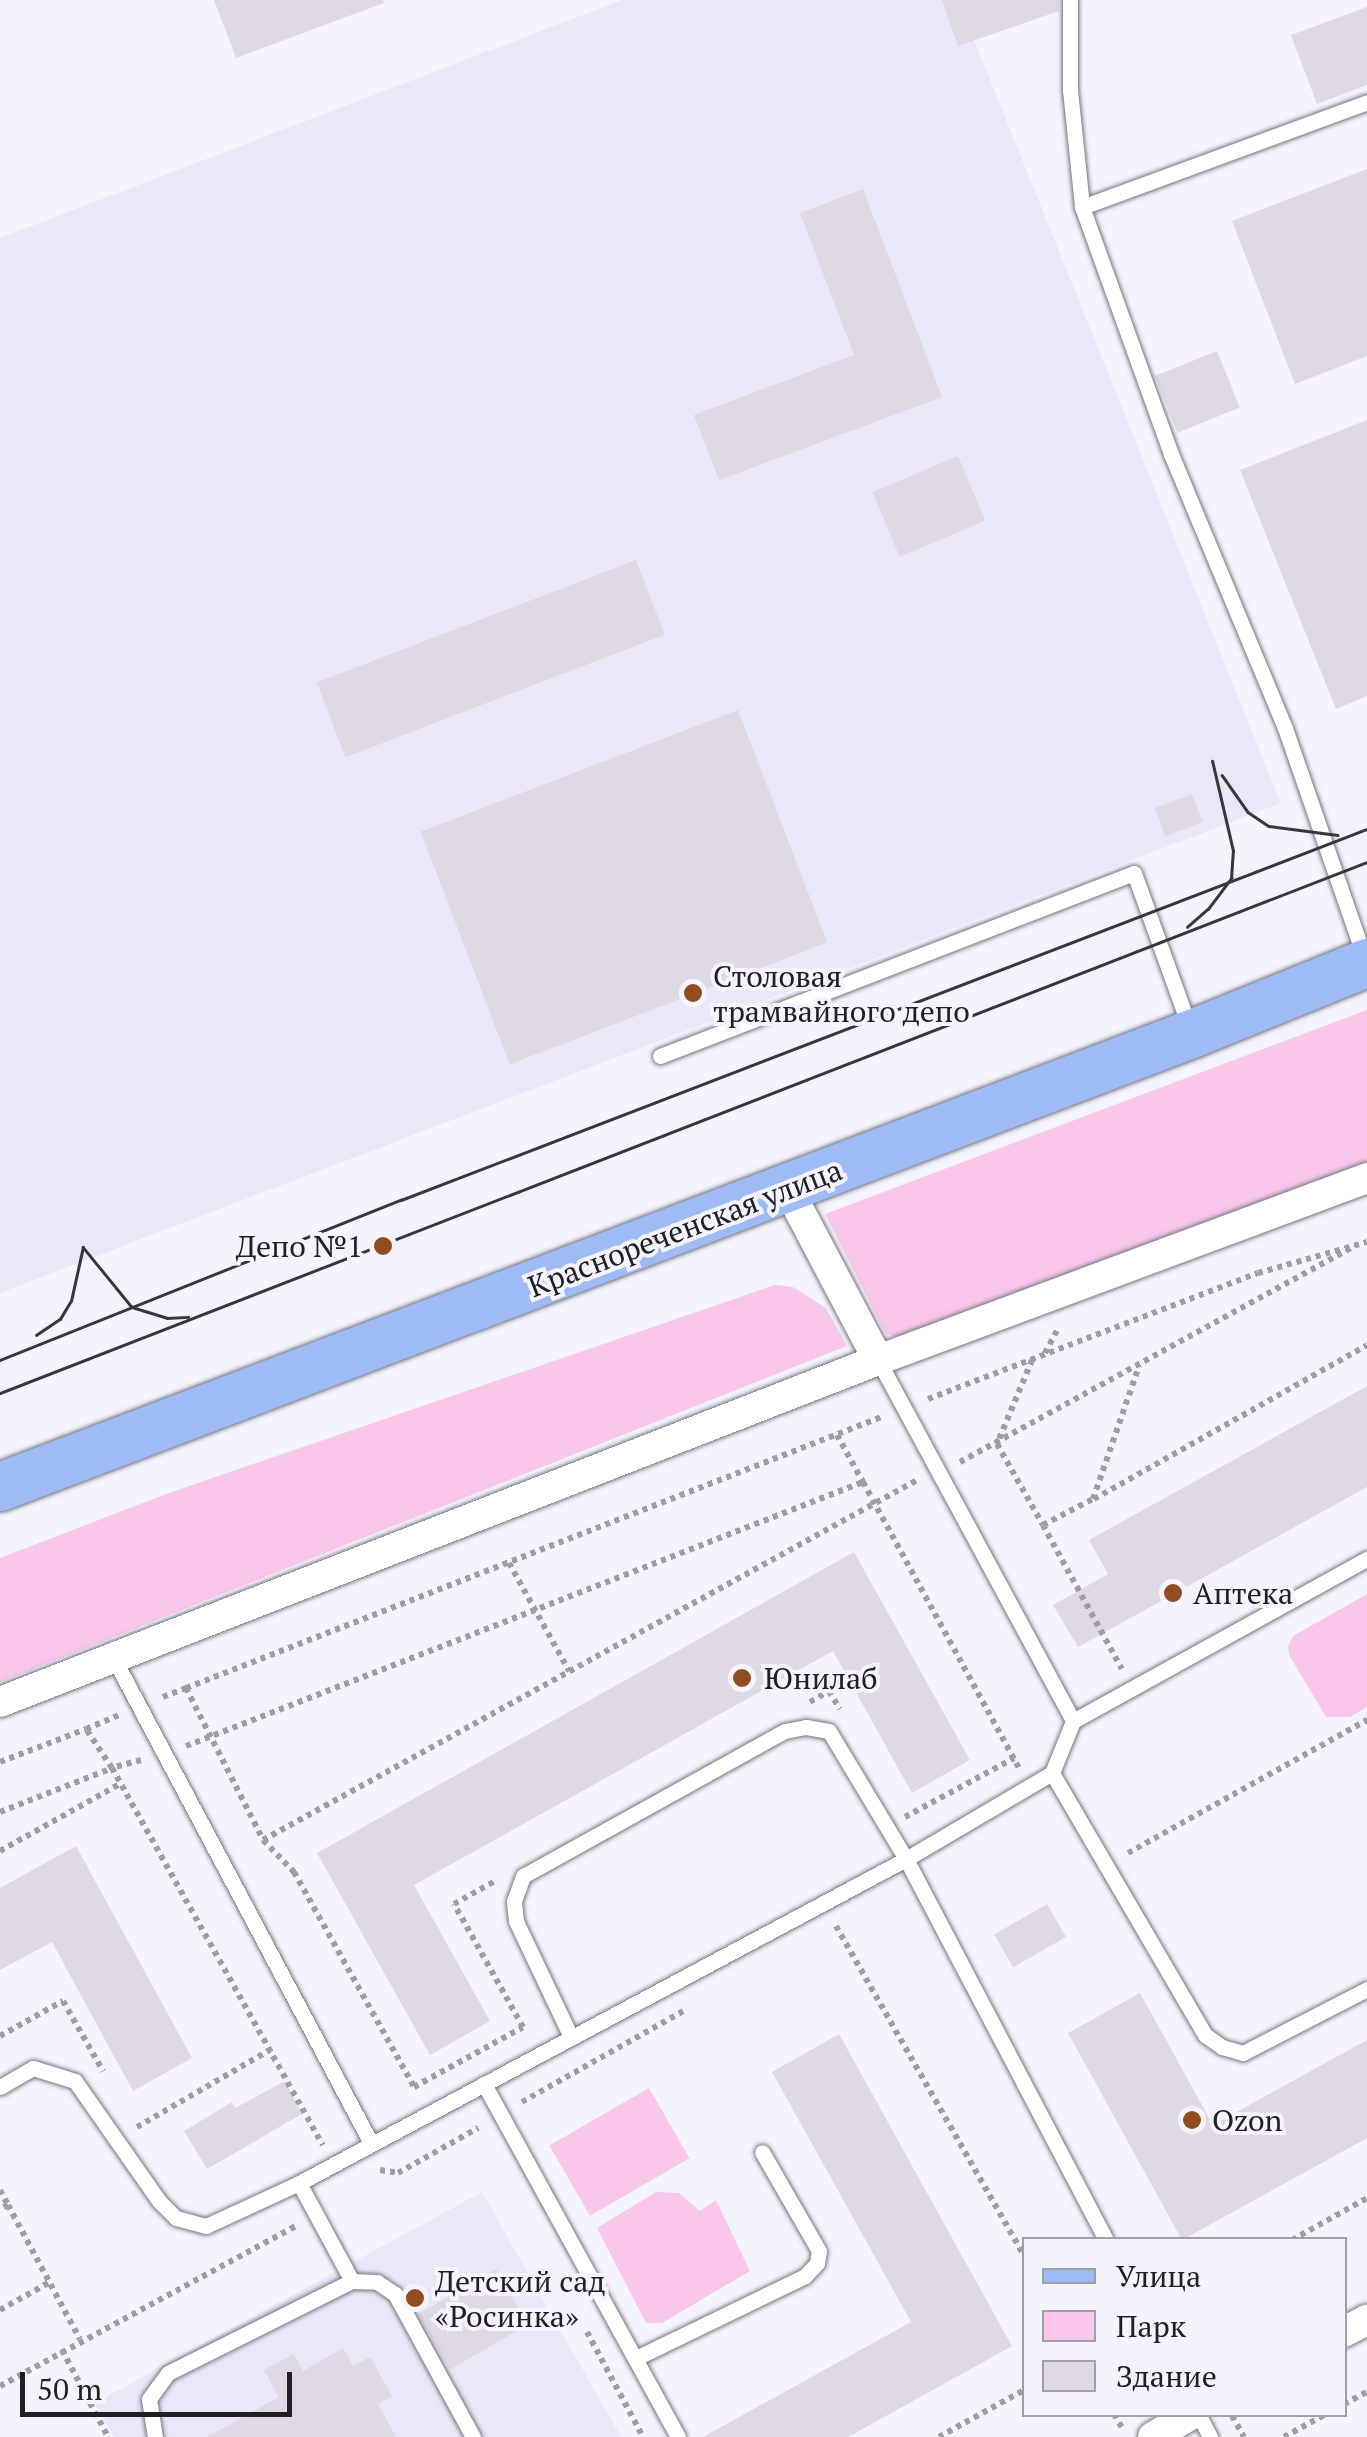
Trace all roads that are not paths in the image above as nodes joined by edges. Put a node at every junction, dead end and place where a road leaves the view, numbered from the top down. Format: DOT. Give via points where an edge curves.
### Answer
graph roads {
  1 [pos="1070,0"];
  2 [pos="1367,102"];
  3 [pos="1082,207"];
  4 [pos="1366,963"];
  5 [pos="1192,1034"];
  6 [pos="660,1056"];
  7 [pos="1367,1178"];
  8 [pos="788,1189"];
  9 [pos="878,1360"];
  10 [pos="0,1487"];
  11 [pos="1367,1559"];
  12 [pos="113,1657"];
  13 [pos="0,1702"];
  14 [pos="1073,1721"];
  15 [pos="1052,1773"];
  16 [pos="906,1859"];
  17 [pos="1367,1988"];
  18 [pos="571,2037"];
  19 [pos="484,2084"];
  20 [pos="0,2087"];
  21 [pos="371,2143"];
  22 [pos="762,2152"];
  23 [pos="299,2183"];
  24 [pos="1104,2237"];
  25 [pos="352,2280"];
  26 [pos="636,2358"];
  27 [pos="1190,2417"];
  28 [pos="155,2437"];
  29 [pos="473,2437"];
  30 [pos="678,2437"];
  31 [pos="1153,2437"];
  1 -- 3 [label="lane" via="1070,90"];
  2 -- 3 [label="lane"];
  3 -- 4 [label="lane" via="1171,454 1285,728"];
  4 -- 5 [label="main road, Краснореченская улица"];
  5 -- 6 [label="lane" via="1134,873"];
  5 -- 8 [label="main road, Краснореченская улица"];
  7 -- 9 [label="street"];
  8 -- 9 [label="street"];
  8 -- 10 [label="main road, Краснореченская улица"];
  9 -- 12 [label="street"];
  9 -- 14 [label="lane"];
  11 -- 14 [label="lane"];
  12 -- 13 [label="street"];
  12 -- 21 [label="lane"];
  14 -- 15 [label="lane"];
  15 -- 16 [label="lane"];
  15 -- 17 [label="lane" via="1205,2035 1222,2047 1243,2053"];
  16 -- 18 [label="lane"];
  16 -- 18 [label="lane" via="829,1731 785,1731 523,1876 514,1901 516,1921"];
  16 -- 24 [label="lane"];
  18 -- 19 [label="lane"];
  19 -- 21 [label="lane"];
  19 -- 26 [label="lane"];
  20 -- 23 [label="lane" via="33,2068 75,2081 176,2218 206,2226"];
  21 -- 23 [label="lane"];
  22 -- 26 [label="lane" via="820,2251 816,2263 805,2276"];
  23 -- 25 [label="lane"];
  25 -- 28 [label="lane" via="168,2372 149,2399"];
  25 -- 29 [label="lane" via="377,2282 395,2294"];
  26 -- 30 [label="lane"];
  27 -- 31 [label="street"];
}
